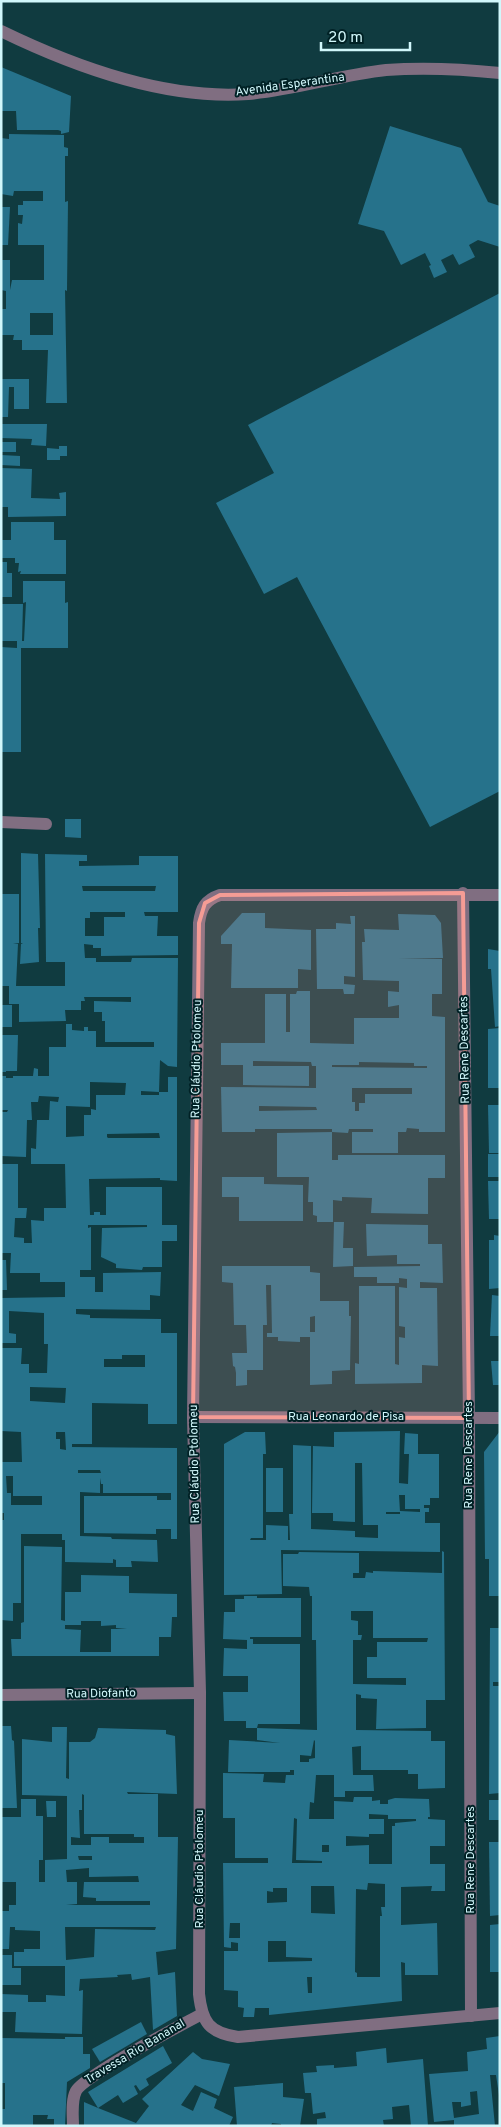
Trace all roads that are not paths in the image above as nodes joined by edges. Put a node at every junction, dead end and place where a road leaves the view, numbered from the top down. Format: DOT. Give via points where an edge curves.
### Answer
graph roads {
  1 [pos="1,31"];
  2 [pos="500,73"];
  3 [pos="1,822"];
  4 [pos="46,824"];
  5 [pos="463,893"];
  6 [pos="500,895"];
  7 [pos="193,1416"];
  8 [pos="469,1418"];
  9 [pos="500,1418"];
  10 [pos="200,1693"];
  11 [pos="1,1695"];
  12 [pos="500,2013"];
  13 [pos="202,2014"];
  14 [pos="471,2016"];
  15 [pos="73,2126"];
  1 -- 2 [label="street, Avenida Esperantina" via="44,52 138,84 216,94 249,94 386,70 448,67"];
  3 -- 4 [label="street"];
  5 -- 6 [label="street, Rua Cláudio Ptolomeu"];
  5 -- 7 [label="street, Rua Cláudio Ptolomeu" via="220,895 205,903 199,923"];
  5 -- 8 [label="street, Rua Rene Descartes"];
  7 -- 8 [label="street, Rua Leonardo de Pisa"];
  7 -- 10 [label="street, Rua Cláudio Ptolomeu"];
  8 -- 9 [label="street, Rua Leonardo de Pisa"];
  8 -- 14 [label="street, Rua Rene Descartes"];
  10 -- 11 [label="street, Rua Diofanto"];
  10 -- 13 [label="street, Rua Cláudio Ptolomeu" via="199,1994"];
  12 -- 14 [label="street"];
  13 -- 14 [label="street" via="210,2027 222,2035 238,2037"];
  13 -- 15 [label="street, Travessa Rio Bananal" via="81,2084 73,2100"];
}
